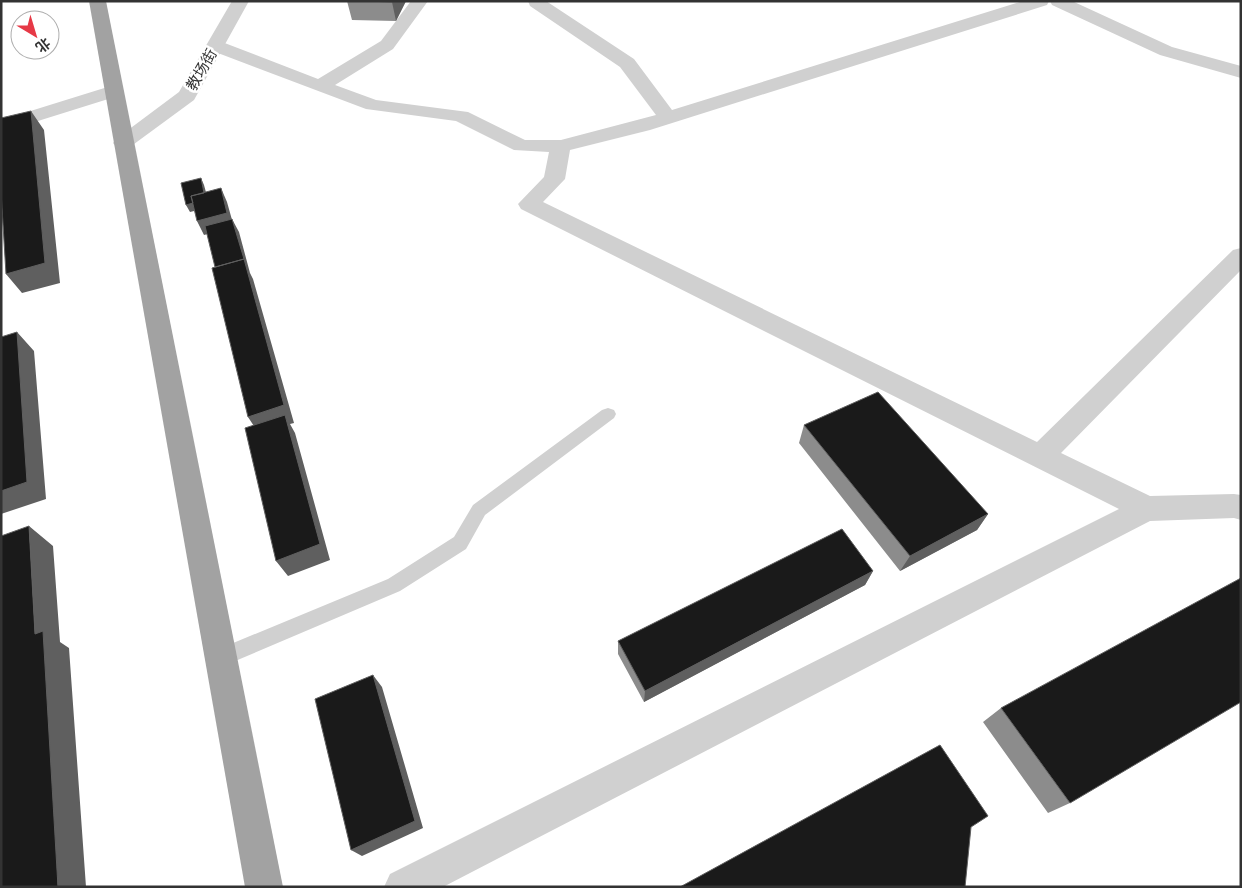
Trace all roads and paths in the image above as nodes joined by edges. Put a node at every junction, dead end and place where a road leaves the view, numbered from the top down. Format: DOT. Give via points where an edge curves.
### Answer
graph roads {
  1 [pos="97,1"];
  2 [pos="241,1"];
  3 [pos="420,1"];
  4 [pos="1041,1"];
  5 [pos="1058,1"];
  6 [pos="536,2"];
  7 [pos="216,46"];
  8 [pos="1241,72"];
  9 [pos="320,86"];
  10 [pos="114,91"];
  11 [pos="668,118"];
  12 [pos="1,129"];
  13 [pos="123,143"];
  14 [pos="561,146"];
  15 [pos="1241,256"];
  16 [pos="608,414"];
  17 [pos="1040,456"];
  18 [pos="1241,508"];
  19 [pos="1147,509"];
  20 [pos="221,658"];
  21 [pos="264,887"];
  22 [pos="403,887"];
  1 -- 10 [label="highway"];
  2 -- 7 [label="street, 教场街"];
  3 -- 9 [label="street" via="387,45"];
  4 -- 11 [label="street"];
  5 -- 8 [label="street" via="1166,52"];
  6 -- 11 [label="street" via="627,62"];
  7 -- 9 [label="street"];
  7 -- 13 [label="street, 教场街" via="187,96"];
  9 -- 14 [label="street" via="373,104 460,116 521,146"];
  10 -- 12 [label="street"];
  10 -- 13 [label="highway"];
  11 -- 14 [label="street"];
  13 -- 20 [label="highway"];
  14 -- 17 [label="street" via="554,179 529,204"];
  15 -- 17 [label="street"];
  16 -- 20 [label="lane" via="479,510 460,543 402,580"];
  17 -- 19 [label="street"];
  18 -- 19 [label="street"];
  19 -- 22 [label="street"];
  20 -- 21 [label="highway"];
}
